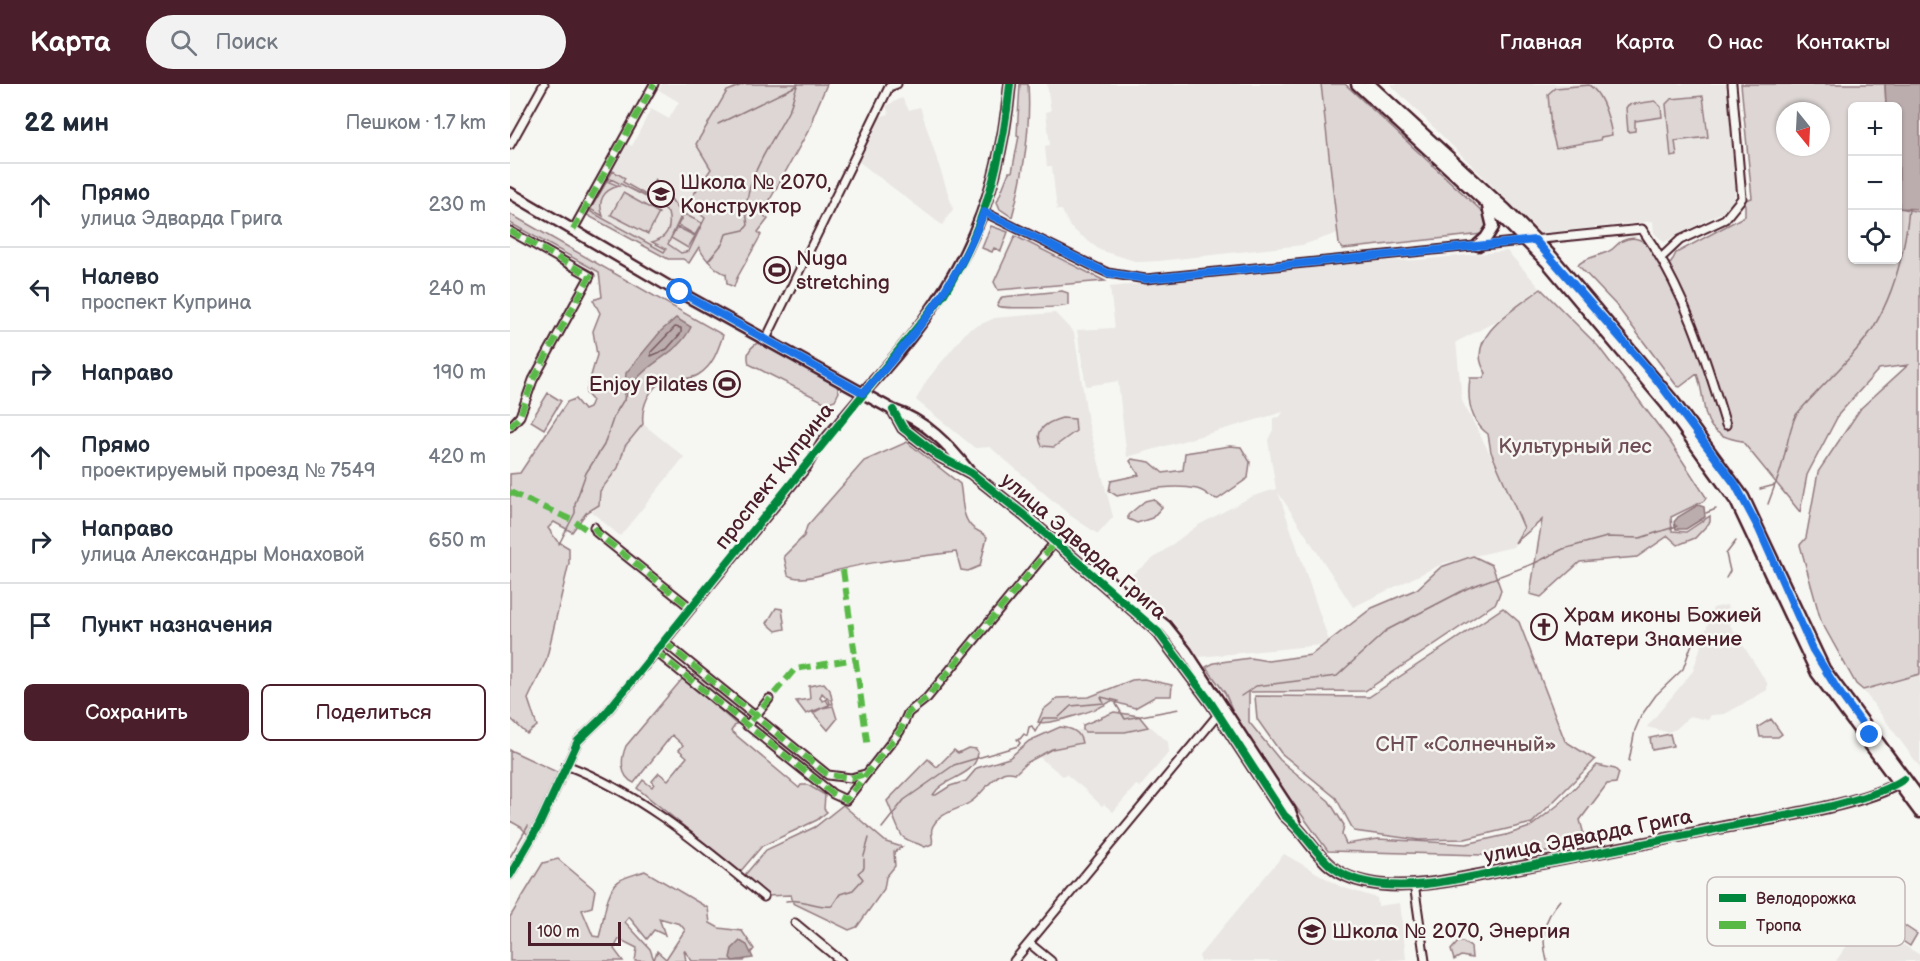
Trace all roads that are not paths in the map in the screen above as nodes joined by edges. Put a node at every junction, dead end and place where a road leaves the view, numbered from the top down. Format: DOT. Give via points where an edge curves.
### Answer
graph roads {
  1 [pos="544,84"];
  2 [pos="654,84"];
  3 [pos="897,84"];
  4 [pos="1010,84"];
  5 [pos="1352,84"];
  6 [pos="1357,84"];
  7 [pos="1369,84"];
  8 [pos="1732,84"];
  9 [pos="1370,97"];
  10 [pos="510,145"];
  11 [pos="510,193"];
  12 [pos="1487,203"];
  13 [pos="984,212"];
  14 [pos="573,230"];
  15 [pos="510,231"];
  16 [pos="1530,240"];
  17 [pos="1478,245"];
  18 [pos="1662,257"];
  19 [pos="766,339"];
  20 [pos="863,393"];
  21 [pos="893,410"];
  22 [pos="1726,426"];
  23 [pos="510,427"];
  24 [pos="971,473"];
  25 [pos="594,527"];
  26 [pos="1055,542"];
  27 [pos="691,608"];
  28 [pos="664,642"];
  29 [pos="656,652"];
  30 [pos="769,699"];
  31 [pos="1221,712"];
  32 [pos="755,716"];
  33 [pos="747,726"];
  34 [pos="565,768"];
  35 [pos="865,774"];
  36 [pos="1901,781"];
  37 [pos="1920,799"];
  38 [pos="1920,812"];
  39 [pos="510,875"];
  40 [pos="1414,884"];
  41 [pos="764,897"];
  42 [pos="795,923"];
  43 [pos="1029,943"];
  44 [pos="841,961"];
  45 [pos="1014,961"];
  46 [pos="1051,961"];
  47 [pos="1425,961"];
  1 -- 10 [label="street"];
  2 -- 14 [label="street"];
  3 -- 19 [label="street" via="889,87 880,104"];
  4 -- 13 [label="street, проспект Куприна" via="1001,152"];
  5 -- 9 [label="main road"];
  6 -- 9 [label="main road"];
  7 -- 16 [label="main road"];
  8 -- 18 [label="street" via="1742,198 1725,219 1680,240"];
  9 -- 12 [label="main road"];
  11 -- 14 [label="street, улица Эдварда Грига"];
  12 -- 16 [label="main road"];
  12 -- 17 [label="main road" via="1493,227"];
  13 -- 17 [label="street" via="1101,270 1146,279"];
  13 -- 20 [label="street, проспект Куприна" via="944,294"];
  14 -- 19 [label="street, улица Эдварда Грига"];
  15 -- 23 [label="street" via="590,276 532,380 520,416"];
  16 -- 17 [label="street"];
  16 -- 18 [label="street" via="1642,229"];
  16 -- 36 [label="main road" via="1651,385 1728,488 1817,673"];
  18 -- 22 [label="street" via="1696,329"];
  19 -- 20 [label="street, улица Эдварда Грига"];
  20 -- 21 [label="street, улица Эдварда Грига"];
  20 -- 27 [label="street, проспект Куприна"];
  21 -- 24 [label="street, улица Эдварда Грига" via="913,417 936,435"];
  21 -- 24 [label="street, улица Эдварда Грига" via="903,428 939,456"];
  24 -- 26 [label="street, улица Эдварда Грига"];
  25 -- 27 [label="street"];
  26 -- 31 [label="street, улица Эдварда Грига" via="1166,626 1186,651"];
  26 -- 35 [label="street" via="927,698 908,713 898,734"];
  27 -- 28 [label="street, проспект Куприна"];
  28 -- 29 [label="street, проспект Куприна"];
  28 -- 32 [label="street"];
  29 -- 33 [label="street"];
  29 -- 34 [label="street, проспект Куприна" via="578,741"];
  30 -- 32 [label="street"];
  31 -- 40 [label="street, улица Эдварда Грига" via="1284,815 1325,863 1341,875 1368,883"];
  31 -- 43 [label="street"];
  32 -- 33 [label="street"];
  32 -- 35 [label="street" via="830,776 851,778"];
  33 -- 35 [label="street" via="841,799 846,800"];
  34 -- 39 [label="street, проспект Куприна"];
  34 -- 41 [label="street" via="599,777 656,811"];
  36 -- 37 [label="main road"];
  36 -- 38 [label="main road"];
  36 -- 40 [label="street, улица Эдварда Грига" via="1856,798 1735,825 1532,866"];
  40 -- 47 [label="street"];
  42 -- 44 [label="street"];
  43 -- 45 [label="street"];
  43 -- 46 [label="street"];
}
